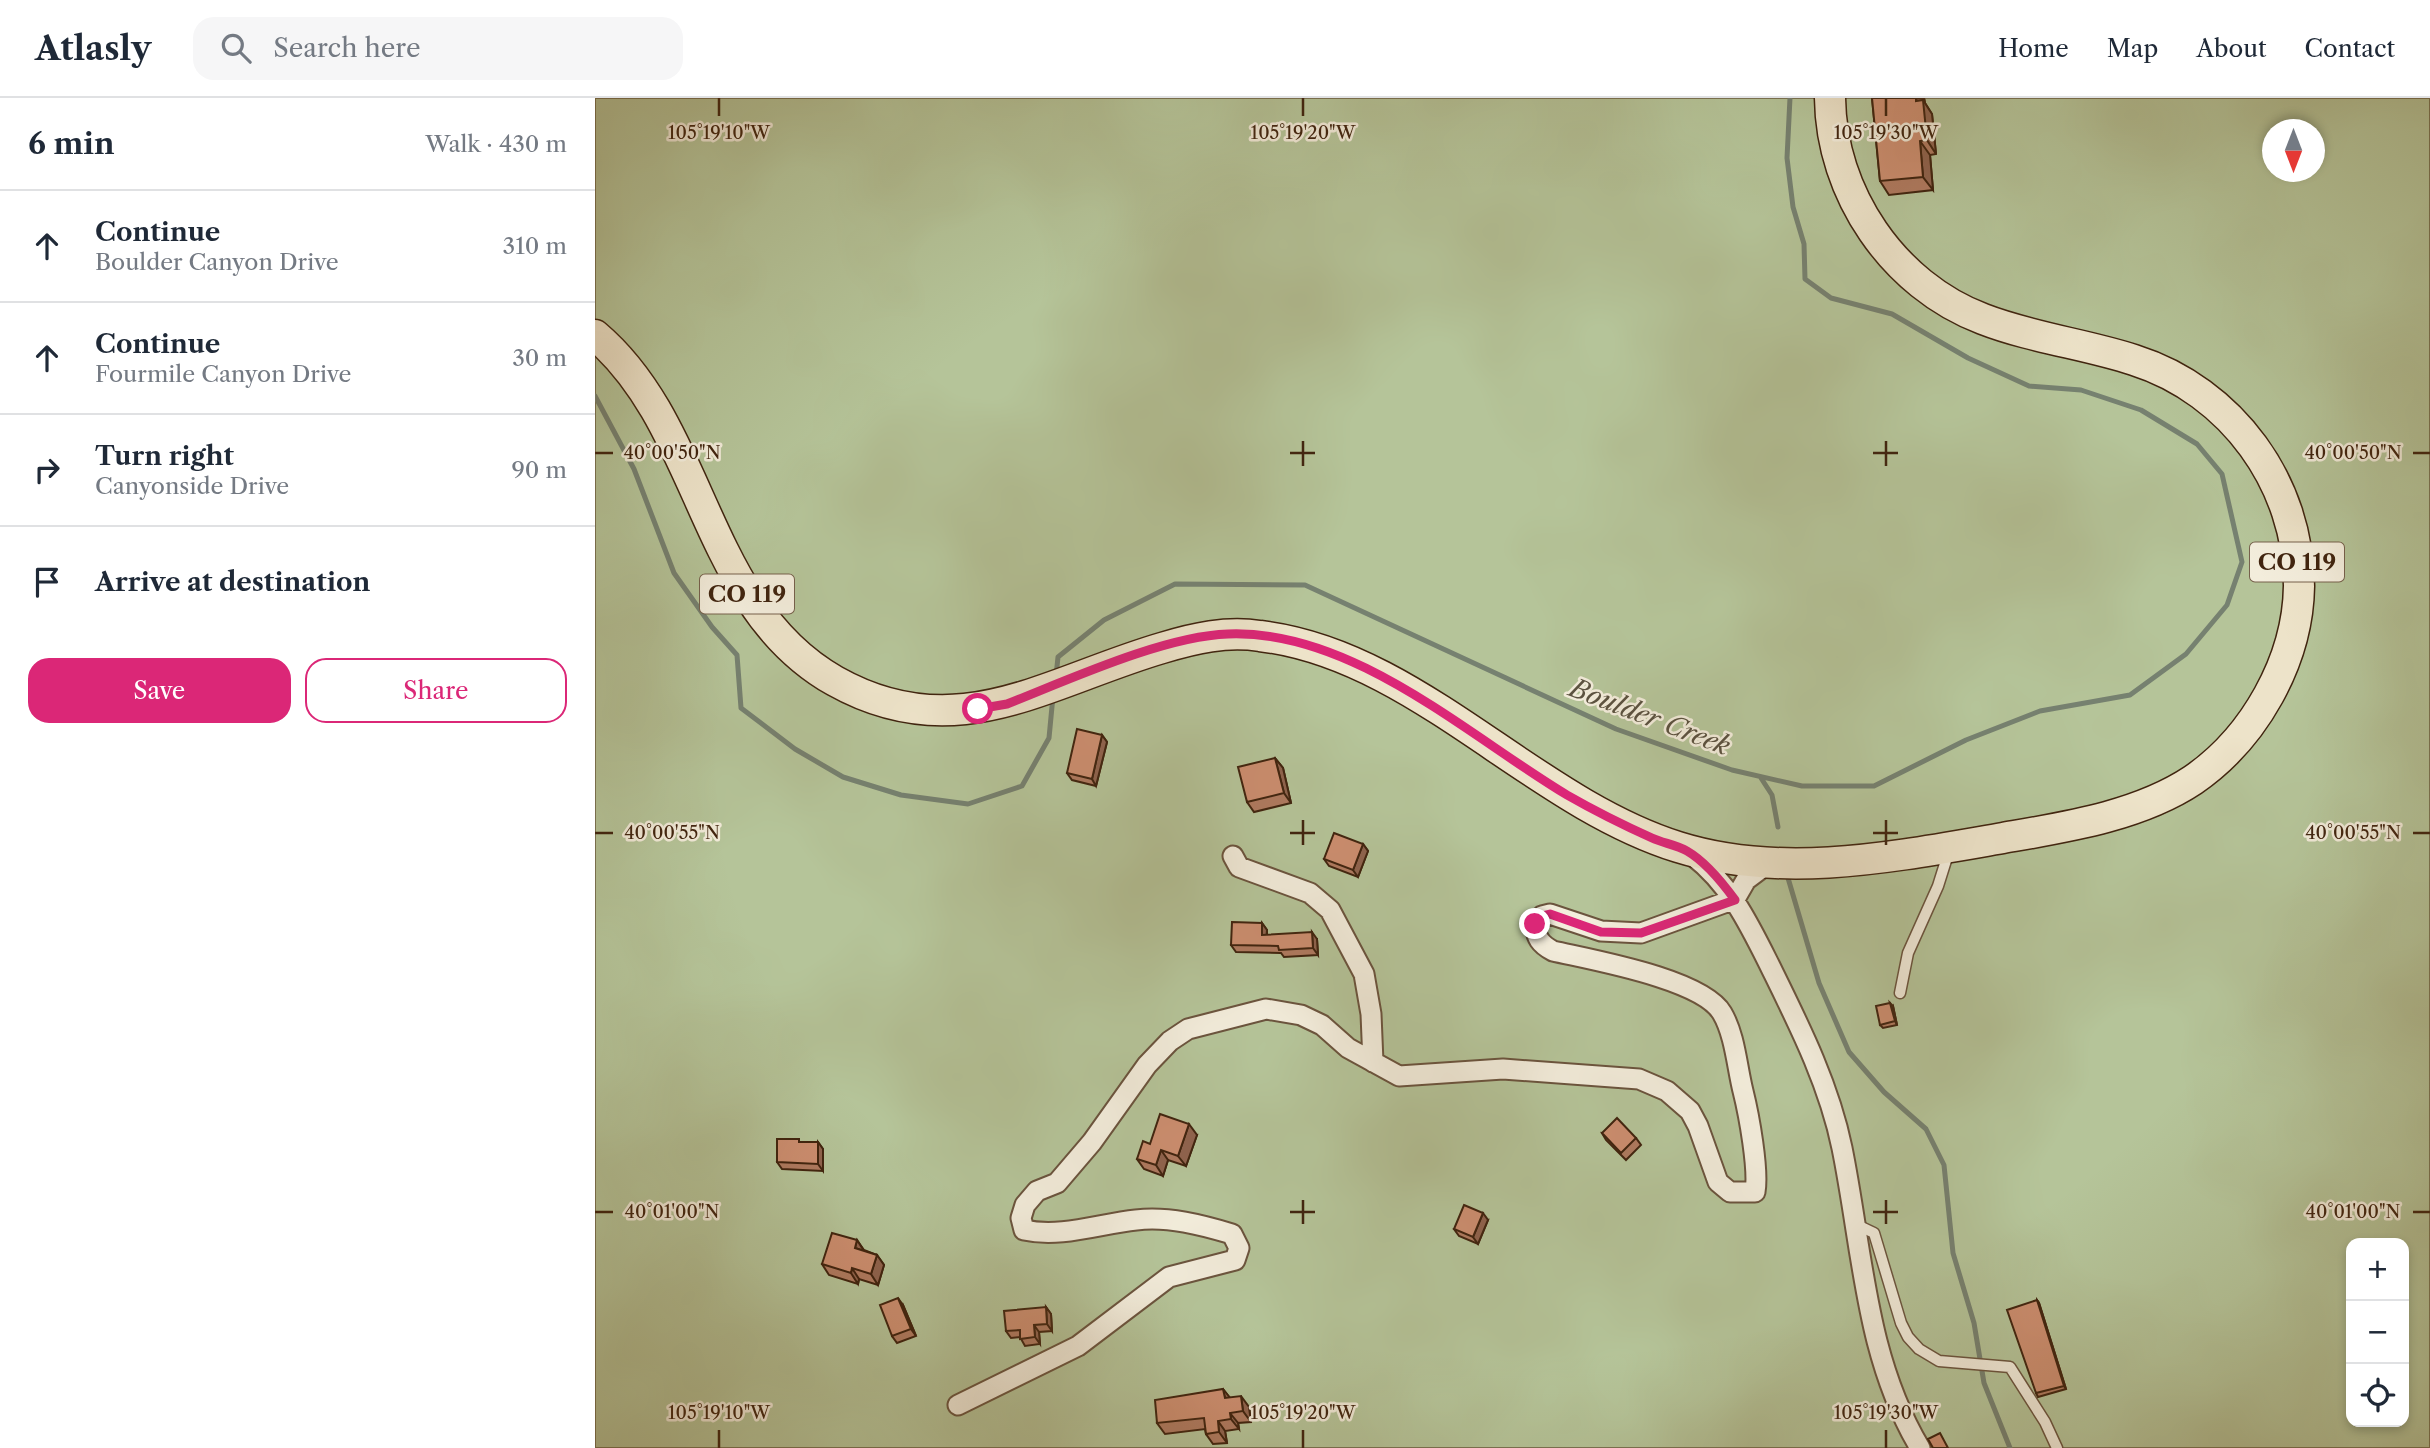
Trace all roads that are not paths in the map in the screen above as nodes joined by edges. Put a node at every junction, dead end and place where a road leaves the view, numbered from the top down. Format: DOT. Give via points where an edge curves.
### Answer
graph roads {
  1 [pos="1830,98"];
  2 [pos="595,335"];
  3 [pos="1950,847"];
  4 [pos="1686,850"];
  5 [pos="1233,856"];
  6 [pos="1771,861"];
  7 [pos="1735,900"];
  8 [pos="1900,993"];
  9 [pos="1373,1062"];
  10 [pos="1853,1223"];
  11 [pos="958,1405"];
  12 [pos="1920,1448"];
  13 [pos="2057,1448"];
  1 -- 3 [label="main road, CO 119" via="1833,145 1848,189 1870,227 1902,265 1925,287 1984,320 2136,360 2196,389 2250,440 2268,468 2295,547 2297,613 2286,655 2249,726 2223,756 2188,783 2134,808"];
  2 -- 4 [label="main road, CO 119" via="629,369 654,405 713,533 756,610 801,659 838,682 908,707 956,710 1007,704 1193,638 1228,634 1291,641 1374,674 1437,709 1594,811"];
  3 -- 6 [label="main road, CO 119" via="1880,859"];
  3 -- 8 [label="lane" via="1908,953"];
  4 -- 6 [label="main road, CO 119"];
  4 -- 7 [label="street"];
  5 -- 9 [label="street" via="1239,867 1310,894 1330,910 1364,974"];
  6 -- 7 [label="street" via="1747,880"];
  7 -- 9 [label="street" via="1641,933 1601,932 1550,914 1535,924 1542,946 1662,978 1707,997 1721,1012 1745,1100 1756,1164 1755,1192 1730,1192 1718,1182 1690,1111 1667,1091 1639,1079 1503,1069 1399,1076"];
  7 -- 10 [label="street" via="1791,1008 1826,1091 1842,1147"];
  9 -- 11 [label="street" via="1322,1025 1279,1010 1266,1009 1188,1029 1170,1041 1057,1183 1037,1191 1025,1205 1024,1230 1044,1234 1140,1219 1198,1223 1232,1234 1239,1248 1235,1260 1169,1277 1078,1346"];
  10 -- 12 [label="street" via="1874,1339"];
  10 -- 13 [label="lane" via="1874,1233 1907,1337 1930,1357 2010,1367"];
}
